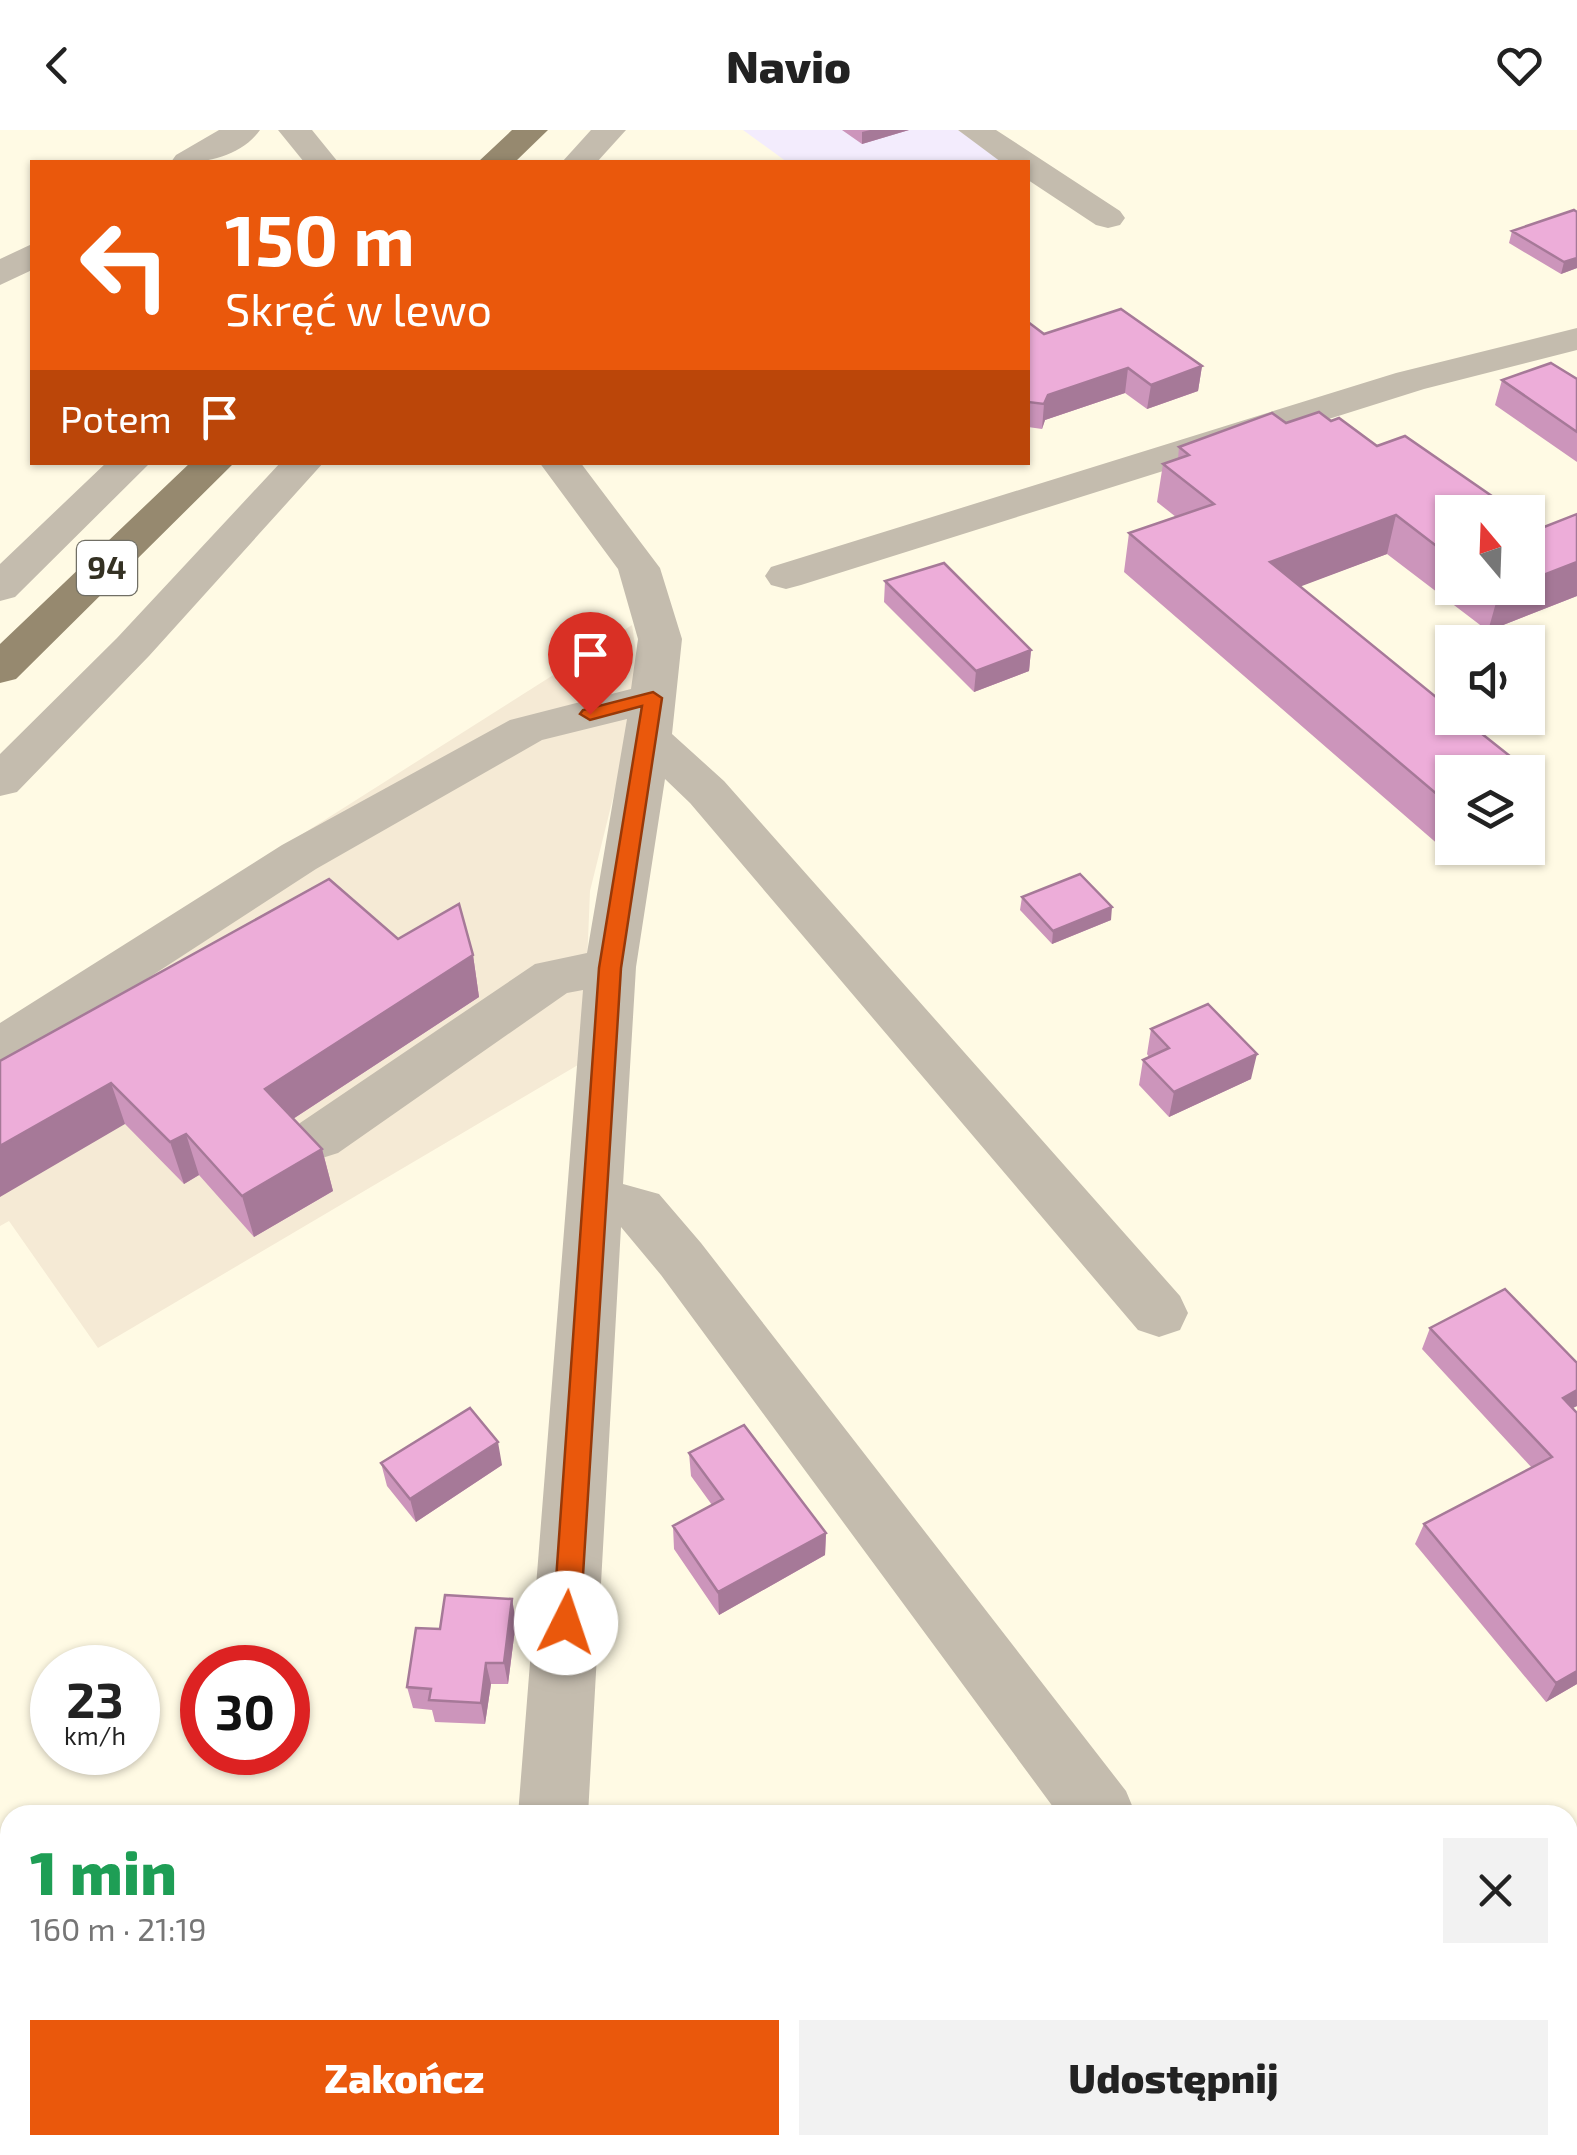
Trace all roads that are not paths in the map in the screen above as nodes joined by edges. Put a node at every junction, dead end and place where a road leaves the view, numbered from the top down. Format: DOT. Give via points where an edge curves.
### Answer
graph roads {
  1 [pos="243,130"];
  2 [pos="294,130"];
  3 [pos="532,130"];
  4 [pos="545,130"];
  5 [pos="610,130"];
  6 [pos="974,130"];
  7 [pos="191,160"];
  8 [pos="319,160"];
  9 [pos="497,160"];
  10 [pos="520,160"];
  11 [pos="582,160"];
  12 [pos="1019,160"];
  13 [pos="1030,167"];
  14 [pos="1108,218"];
  15 [pos="30,256"];
  16 [pos="0,274"];
  17 [pos="1577,338"];
  18 [pos="128,465"];
  19 [pos="212,465"];
  20 [pos="301,465"];
  21 [pos="560,465"];
  22 [pos="786,576"];
  23 [pos="0,588"];
  24 [pos="0,669"];
  25 [pos="651,718"];
  26 [pos="0,781"];
  27 [pos="610,968"];
  28 [pos="0,1048"];
  29 [pos="319,1138"];
  30 [pos="597,1200"];
  31 [pos="1159,1313"];
  32 [pos="554,1805"];
  33 [pos="1093,1805"];
  1 -- 7 [label="street"];
  2 -- 8 [label="street"];
  3 -- 9 [label="main road"];
  4 -- 10 [label="main road"];
  5 -- 11 [label="street"];
  6 -- 12 [label="street"];
  13 -- 14 [label="street"];
  15 -- 16 [label="street"];
  17 -- 22 [label="street" via="1348,400"];
  18 -- 23 [label="street"];
  19 -- 24 [label="main road, 94"];
  20 -- 26 [label="street"];
  21 -- 25 [label="street" via="639,568 660,639"];
  25 -- 27 [label="street"];
  25 -- 28 [label="street" via="526,730 298,857"];
  25 -- 31 [label="street" via="707,792"];
  27 -- 29 [label="street" via="553,977"];
  27 -- 30 [label="street"];
  30 -- 32 [label="street"];
  30 -- 33 [label="street" via="639,1209 681,1259"];
}
